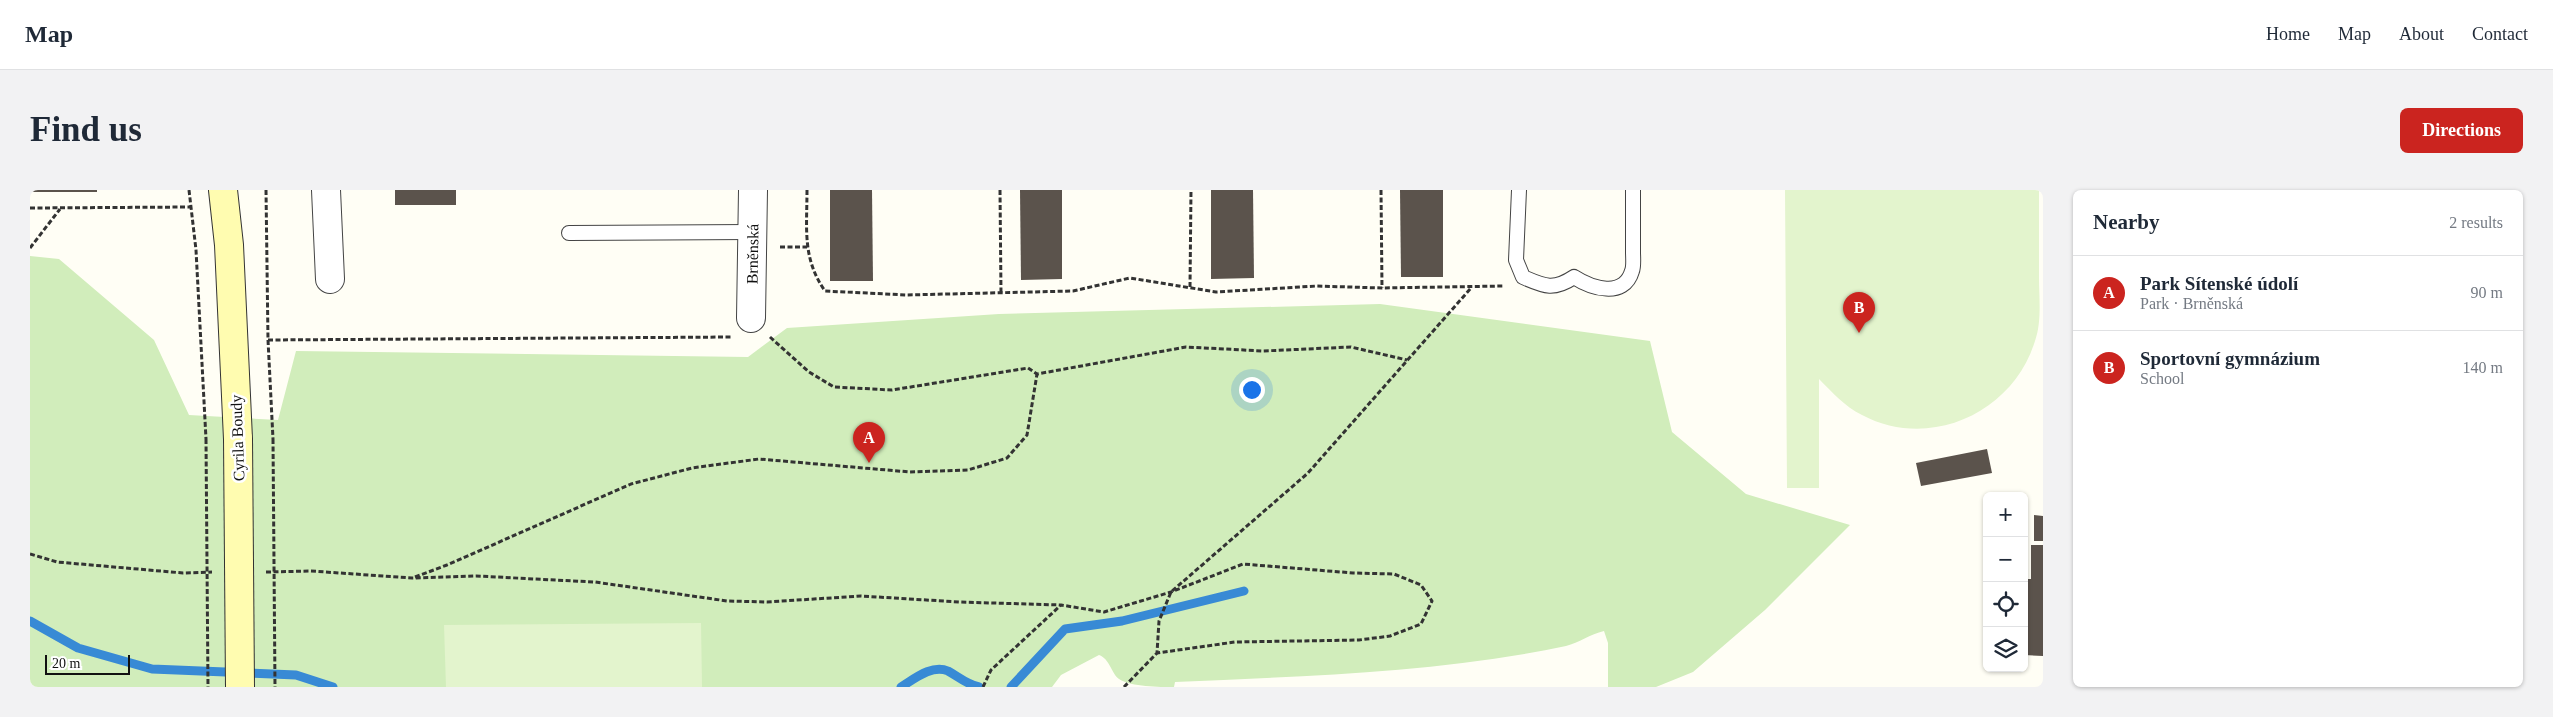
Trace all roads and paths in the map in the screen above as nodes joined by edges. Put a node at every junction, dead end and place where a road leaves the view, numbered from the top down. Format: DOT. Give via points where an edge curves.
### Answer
graph roads {
  1 [pos="189,190"];
  2 [pos="223,190"];
  3 [pos="266,190"];
  4 [pos="326,190"];
  5 [pos="753,190"];
  6 [pos="807,190"];
  7 [pos="1000,190"];
  8 [pos="1191,190"];
  9 [pos="1380,190"];
  10 [pos="1519,190"];
  11 [pos="1633,190"];
  12 [pos="192,207"];
  13 [pos="30,208"];
  14 [pos="60,208"];
  15 [pos="752,232"];
  16 [pos="570,233"];
  17 [pos="30,248"];
  18 [pos="1523,277"];
  19 [pos="330,279"];
  20 [pos="1190,287"];
  21 [pos="1471,287"];
  22 [pos="1382,288"];
  23 [pos="1001,294"];
  24 [pos="751,318"];
  25 [pos="268,340"];
  26 [pos="1407,360"];
  27 [pos="1036,374"];
  28 [pos="1171,592"];
  29 [pos="1061,605"];
  30 [pos="1157,653"];
  31 [pos="208,687"];
  32 [pos="240,687"];
  33 [pos="275,687"];
  34 [pos="983,687"];
  35 [pos="1124,687"];
  1 -- 12 [label="path"];
  2 -- 32 [label="street, Cyrila Boudy, bridge" via="229,244 238,440"];
  3 -- 25 [label="path"];
  4 -- 19 [label="street"];
  5 -- 15 [label="street, Brněnská"];
  6 -- 23 [label="path" via="807,247 813,274 825,291 906,296"];
  7 -- 23 [label="path"];
  8 -- 20 [label="path"];
  9 -- 22 [label="path"];
  10 -- 18 [label="lane" via="1516,260"];
  11 -- 18 [label="lane" via="1632,271 1623,286 1599,289 1574,277 1563,284 1545,287"];
  12 -- 14 [label="path"];
  12 -- 31 [label="path, bridge" via="206,439"];
  13 -- 14 [label="path"];
  14 -- 17 [label="path"];
  15 -- 16 [label="lane"];
  15 -- 24 [label="street, Brněnská"];
  18 -- 21 [label="path" via="1505,286"];
  20 -- 22 [label="path" via="1216,292 1317,286"];
  20 -- 23 [label="path" via="1130,278 1073,291"];
  21 -- 22 [label="path"];
  21 -- 26 [label="path"];
  24 -- 25 [label="path" via="743,337"];
  24 -- 27 [label="path" via="809,372 834,387 892,390 1028,368"];
  25 -- 33 [label="path, bridge" via="273,440"];
  26 -- 27 [label="path" via="1351,347 1263,351 1186,348"];
  26 -- 28 [label="path" via="1308,473"];
  27 -- 29 [label="path" via="1027,436 1007,458 968,470 910,472 759,459 692,468 631,484 412,578 476,576 594,582 727,601 861,596"];
  28 -- 29 [label="path" via="1104,612"];
  28 -- 30 [label="path" via="1159,621"];
  28 -- 30 [label="path" via="1243,564 1394,574 1421,585 1432,602 1422,624 1390,636 1359,640 1235,642"];
  29 -- 34 [label="path" via="991,670"];
  30 -- 35 [label="path"];
}
